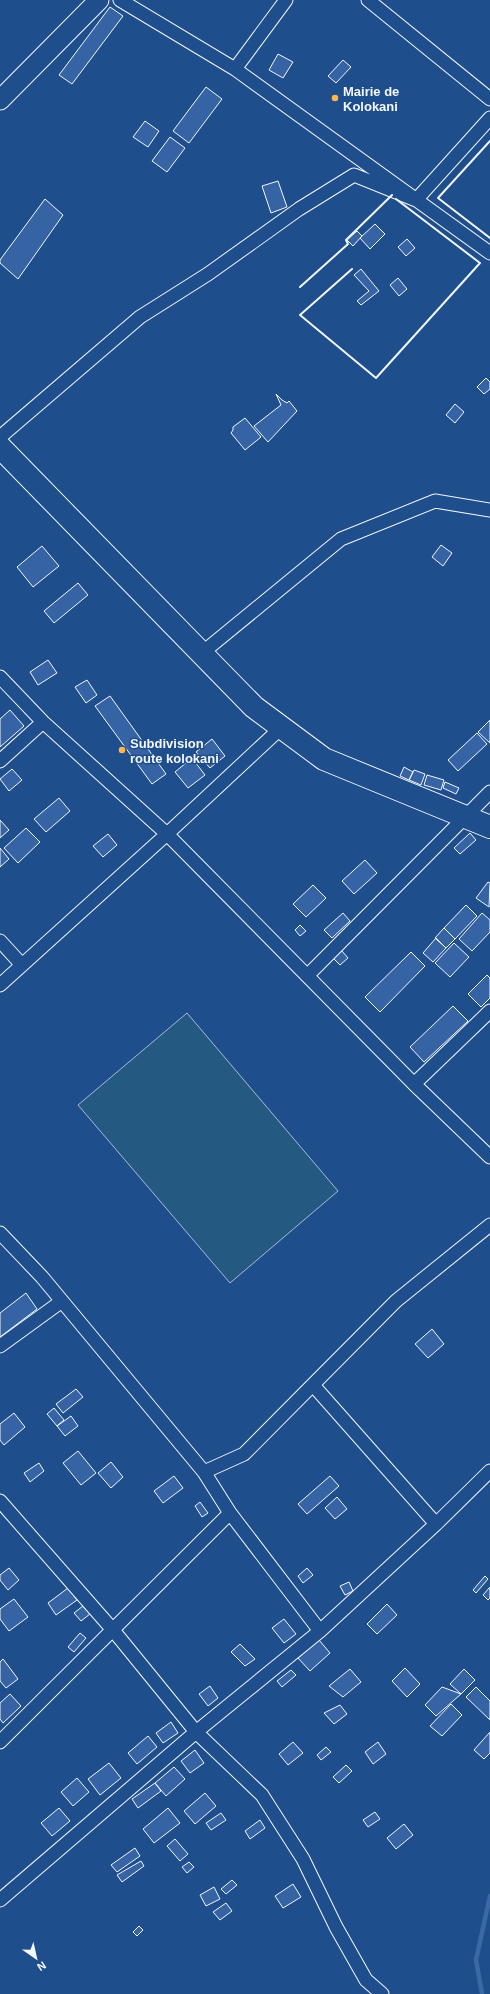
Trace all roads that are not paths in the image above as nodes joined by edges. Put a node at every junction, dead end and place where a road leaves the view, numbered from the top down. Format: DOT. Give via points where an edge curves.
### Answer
graph roads {
  1 [pos="99,0"];
  2 [pos="120,0"];
  3 [pos="286,0"];
  4 [pos="368,0"];
  5 [pos="234,69"];
  6 [pos="490,99"];
  7 [pos="0,100"];
  8 [pos="490,118"];
  9 [pos="416,200"];
  10 [pos="490,253"];
  11 [pos="0,437"];
  12 [pos="0,447"];
  13 [pos="490,510"];
  14 [pos="202,653"];
  15 [pos="0,677"];
  16 [pos="43,722"];
  17 [pos="282,727"];
  18 [pos="0,761"];
  19 [pos="490,792"];
  20 [pos="465,817"];
  21 [pos="490,827"];
  22 [pos="167,834"];
  23 [pos="0,941"];
  24 [pos="22,965"];
  25 [pos="307,976"];
  26 [pos="0,985"];
  27 [pos="490,1011"];
  28 [pos="414,1084"];
  29 [pos="490,1157"];
  30 [pos="490,1225"];
  31 [pos="0,1233"];
  32 [pos="62,1301"];
  33 [pos="0,1346"];
  34 [pos="314,1385"];
  35 [pos="490,1471"];
  36 [pos="204,1472"];
  37 [pos="0,1501"];
  38 [pos="230,1513"];
  39 [pos="436,1524"];
  40 [pos="113,1630"];
  41 [pos="320,1631"];
  42 [pos="196,1732"];
  43 [pos="0,1742"];
  44 [pos="0,1900"];
  45 [pos="382,1994"];
  1 -- 7 [label="street"];
  2 -- 5 [label="street"];
  3 -- 5 [label="street"];
  4 -- 6 [label="street"];
  5 -- 9 [label="street"];
  8 -- 9 [label="street"];
  9 -- 10 [label="street"];
  9 -- 11 [label="street" via="354,175 299,209 208,274 140,317"];
  12 -- 14 [label="highway"];
  13 -- 14 [label="street" via="435,501 341,539"];
  14 -- 17 [label="highway" via="254,707"];
  15 -- 16 [label="street"];
  16 -- 18 [label="street"];
  16 -- 22 [label="street"];
  17 -- 20 [label="highway" via="324,758"];
  17 -- 22 [label="street"];
  19 -- 20 [label="street"];
  20 -- 21 [label="highway"];
  20 -- 25 [label="street"];
  22 -- 24 [label="street"];
  22 -- 25 [label="street"];
  23 -- 24 [label="street"];
  24 -- 26 [label="street"];
  25 -- 28 [label="street"];
  27 -- 28 [label="street"];
  28 -- 29 [label="street"];
  30 -- 34 [label="street" via="396,1301"];
  31 -- 32 [label="street"];
  32 -- 33 [label="street"];
  32 -- 36 [label="street"];
  34 -- 36 [label="street" via="244,1454"];
  34 -- 39 [label="street"];
  35 -- 39 [label="street"];
  36 -- 38 [label="street"];
  37 -- 40 [label="street"];
  38 -- 40 [label="street"];
  38 -- 41 [label="street"];
  39 -- 41 [label="street"];
  40 -- 42 [label="street"];
  40 -- 43 [label="street"];
  41 -- 42 [label="street"];
  42 -- 44 [label="street"];
  42 -- 45 [label="street" via="262,1795 304,1859 336,1927 366,1980"];
}
